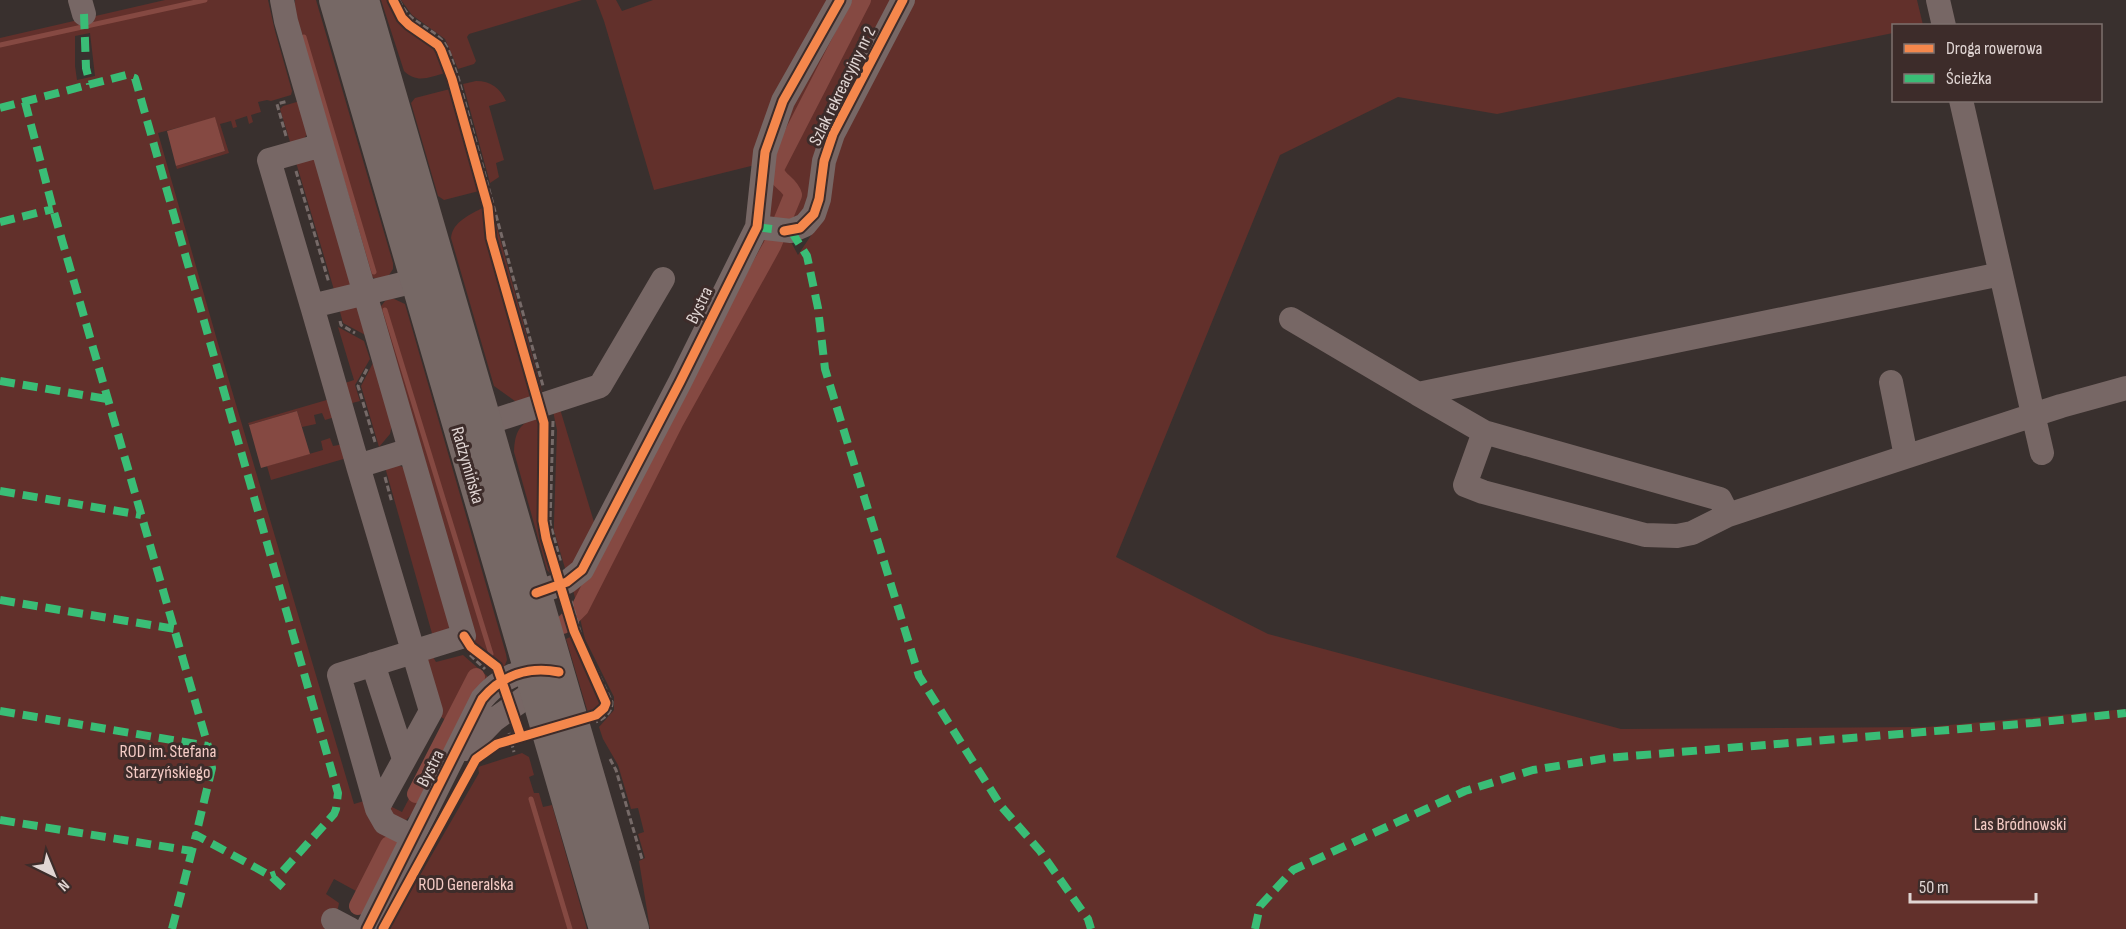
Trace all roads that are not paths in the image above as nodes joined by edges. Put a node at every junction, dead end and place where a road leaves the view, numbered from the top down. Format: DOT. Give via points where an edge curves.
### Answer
graph roads {
  1 [pos="282,0"];
  2 [pos="334,0"];
  3 [pos="364,0"];
  4 [pos="840,0"];
  5 [pos="902,0"];
  6 [pos="1961,102"];
  7 [pos="322,145"];
  8 [pos="772,229"];
  9 [pos="2001,274"];
  10 [pos="663,279"];
  11 [pos="415,281"];
  12 [pos="364,293"];
  13 [pos="323,303"];
  14 [pos="1291,319"];
  15 [pos="1891,382"];
  16 [pos="2126,388"];
  17 [pos="1418,394"];
  18 [pos="2033,415"];
  19 [pos="487,423"];
  20 [pos="1484,432"];
  21 [pos="410,450"];
  22 [pos="2042,453"];
  23 [pos="1906,456"];
  24 [pos="369,463"];
  25 [pos="1728,515"];
  26 [pos="560,594"];
  27 [pos="412,653"];
  28 [pos="373,664"];
  29 [pos="559,672"];
  30 [pos="514,679"];
  31 [pos="508,717"];
  32 [pos="572,727"];
  33 [pos="404,759"];
  34 [pos="450,767"];
  35 [pos="377,809"];
  36 [pos="413,837"];
  37 [pos="367,929"];
  38 [pos="604,929"];
  39 [pos="634,929"];
  1 -- 7 [label="street"];
  2 -- 11 [label="main road, Radzymińska"];
  3 -- 19 [label="main road, Radzymińska"];
  4 -- 8 [label="street, Bystra" via="783,101 765,152"];
  5 -- 8 [label="street, Szlak rekreacyjny nr 2" via="833,134 814,214 800,228"];
  6 -- 9 [label="street"];
  7 -- 12 [label="street"];
  7 -- 13 [label="street" via="269,160"];
  8 -- 26 [label="street, Bystra" via="582,570"];
  9 -- 17 [label="street"];
  9 -- 18 [label="street"];
  10 -- 19 [label="street" via="600,386"];
  11 -- 12 [label="street"];
  11 -- 30 [label="main road, Radzymińska"];
  12 -- 13 [label="street"];
  12 -- 21 [label="street"];
  13 -- 24 [label="street"];
  14 -- 17 [label="street"];
  15 -- 23 [label="street"];
  16 -- 18 [label="street"];
  17 -- 20 [label="street"];
  18 -- 22 [label="street"];
  18 -- 23 [label="street"];
  19 -- 26 [label="main road, Radzymińska"];
  20 -- 25 [label="street" via="1720,499"];
  20 -- 25 [label="street" via="1465,485 1483,492 1645,535 1692,533"];
  21 -- 24 [label="street"];
  21 -- 27 [label="street" via="464,643"];
  23 -- 25 [label="street"];
  24 -- 27 [label="street"];
  26 -- 29 [label="main road, Radzymińska"];
  27 -- 28 [label="street"];
  27 -- 33 [label="street" via="431,711"];
  28 -- 33 [label="street"];
  28 -- 35 [label="street" via="339,675"];
  29 -- 30 [label="street" via="540,669"];
  29 -- 32 [label="main road, Radzymińska"];
  30 -- 31 [label="street, Bystra"];
  30 -- 32 [label="main road, Radzymińska"];
  30 -- 34 [label="street, Bystra" via="492,688 482,699"];
  31 -- 32 [label="street" via="533,717 540,722"];
  31 -- 34 [label="street, Bystra" via="484,730"];
  32 -- 38 [label="main road, Radzymińska"];
  32 -- 39 [label="main road, Radzymińska"];
  33 -- 35 [label="street"];
  34 -- 36 [label="street, Bystra"];
  35 -- 36 [label="street" via="385,823"];
  36 -- 37 [label="street, Bystra"];
}
